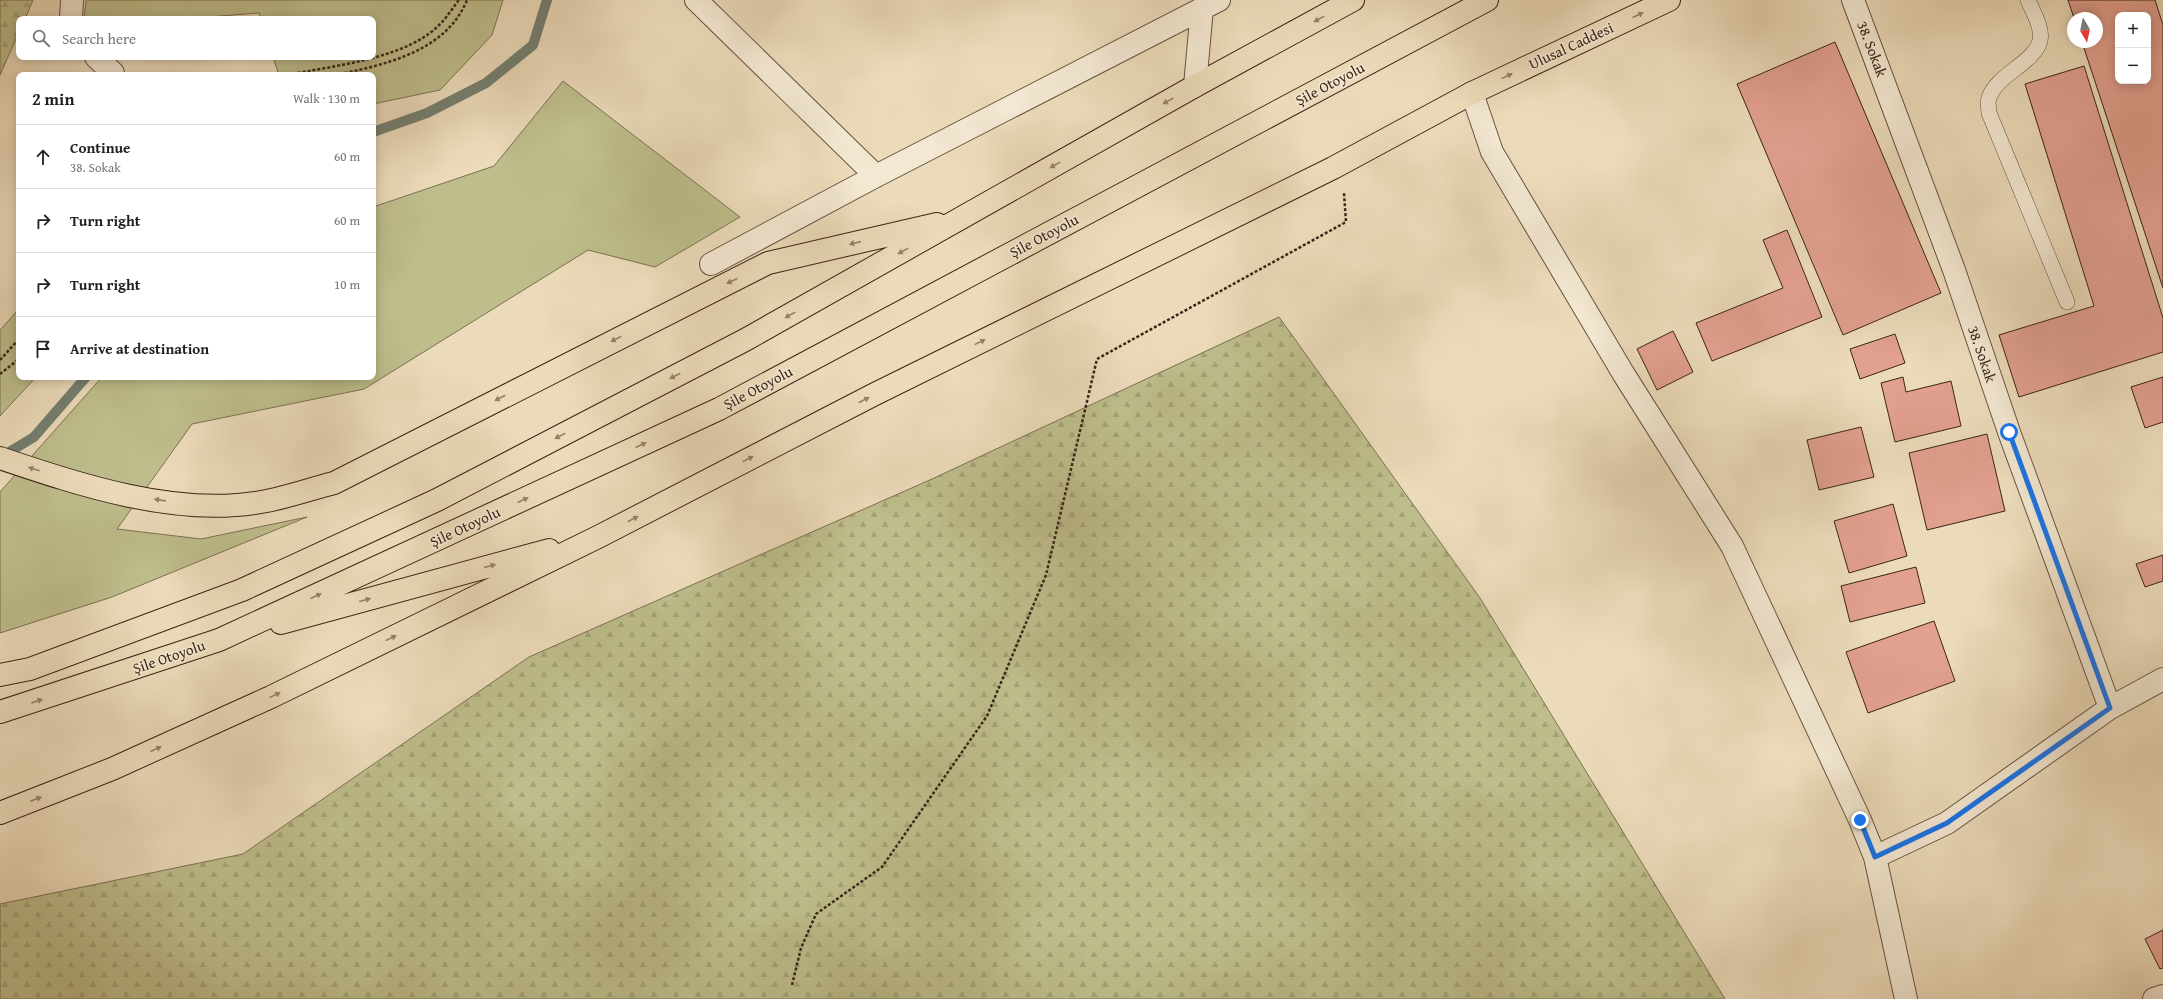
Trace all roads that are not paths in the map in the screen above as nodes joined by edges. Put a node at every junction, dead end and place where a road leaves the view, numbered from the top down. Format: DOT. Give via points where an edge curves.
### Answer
graph roads {
  1 [pos="72,0"];
  2 [pos="696,0"];
  3 [pos="1353,0"];
  4 [pos="1486,0"];
  5 [pos="1669,0"];
  6 [pos="1853,0"];
  7 [pos="2028,0"];
  8 [pos="1211,4"];
  9 [pos="71,16"];
  10 [pos="99,60"];
  11 [pos="113,72"];
  12 [pos="1195,86"];
  13 [pos="1472,93"];
  14 [pos="876,176"];
  15 [pos="962,218"];
  16 [pos="711,264"];
  17 [pos="2067,302"];
  18 [pos="0,458"];
  19 [pos="598,537"];
  20 [pos="219,640"];
  21 [pos="0,676"];
  22 [pos="2163,679"];
  23 [pos="2110,708"];
  24 [pos="0,712"];
  25 [pos="0,813"];
  26 [pos="1875,857"];
  27 [pos="2163,996"];
  28 [pos="1906,999"];
  29 [pos="2154,999"];
  1 -- 9 [label="street"];
  2 -- 14 [label="street"];
  3 -- 12 [label="main road, one-way"];
  20 -- 4 [label="main road, Şile Otoyolu, one-way" via="719,409"];
  13 -- 5 [label="main road, Ulusal Caddesi, one-way"];
  6 -- 23 [label="street, 38. Sokak" via="1954,270 2009,432"];
  7 -- 17 [label="lane" via="2039,27 2040,41 1996,86 1988,98 1990,113"];
  8 -- 12 [label="street"];
  8 -- 14 [label="street"];
  10 -- 11 [label="street"];
  12 -- 15 [label="main road, one-way"];
  19 -- 13 [label="main road, Ulusal Caddesi, one-way" via="875,394 1342,163"];
  13 -- 26 [label="street" via="1492,152 1622,373 1732,546"];
  14 -- 16 [label="street"];
  15 -- 18 [label="main road, one-way" via="768,263 334,483 260,502 198,506 123,495"];
  15 -- 21 [label="main road, one-way" via="744,340 436,500 242,590 30,669"];
  20 -- 19 [label="main road, one-way"];
  25 -- 19 [label="main road, one-way" via="112,769 271,697"];
  24 -- 20 [label="main road, Şile Otoyolu, one-way"];
  22 -- 23 [label="street"];
  23 -- 26 [label="street" via="1947,823"];
  26 -- 28 [label="street"];
  27 -- 29 [label="street"];
}
